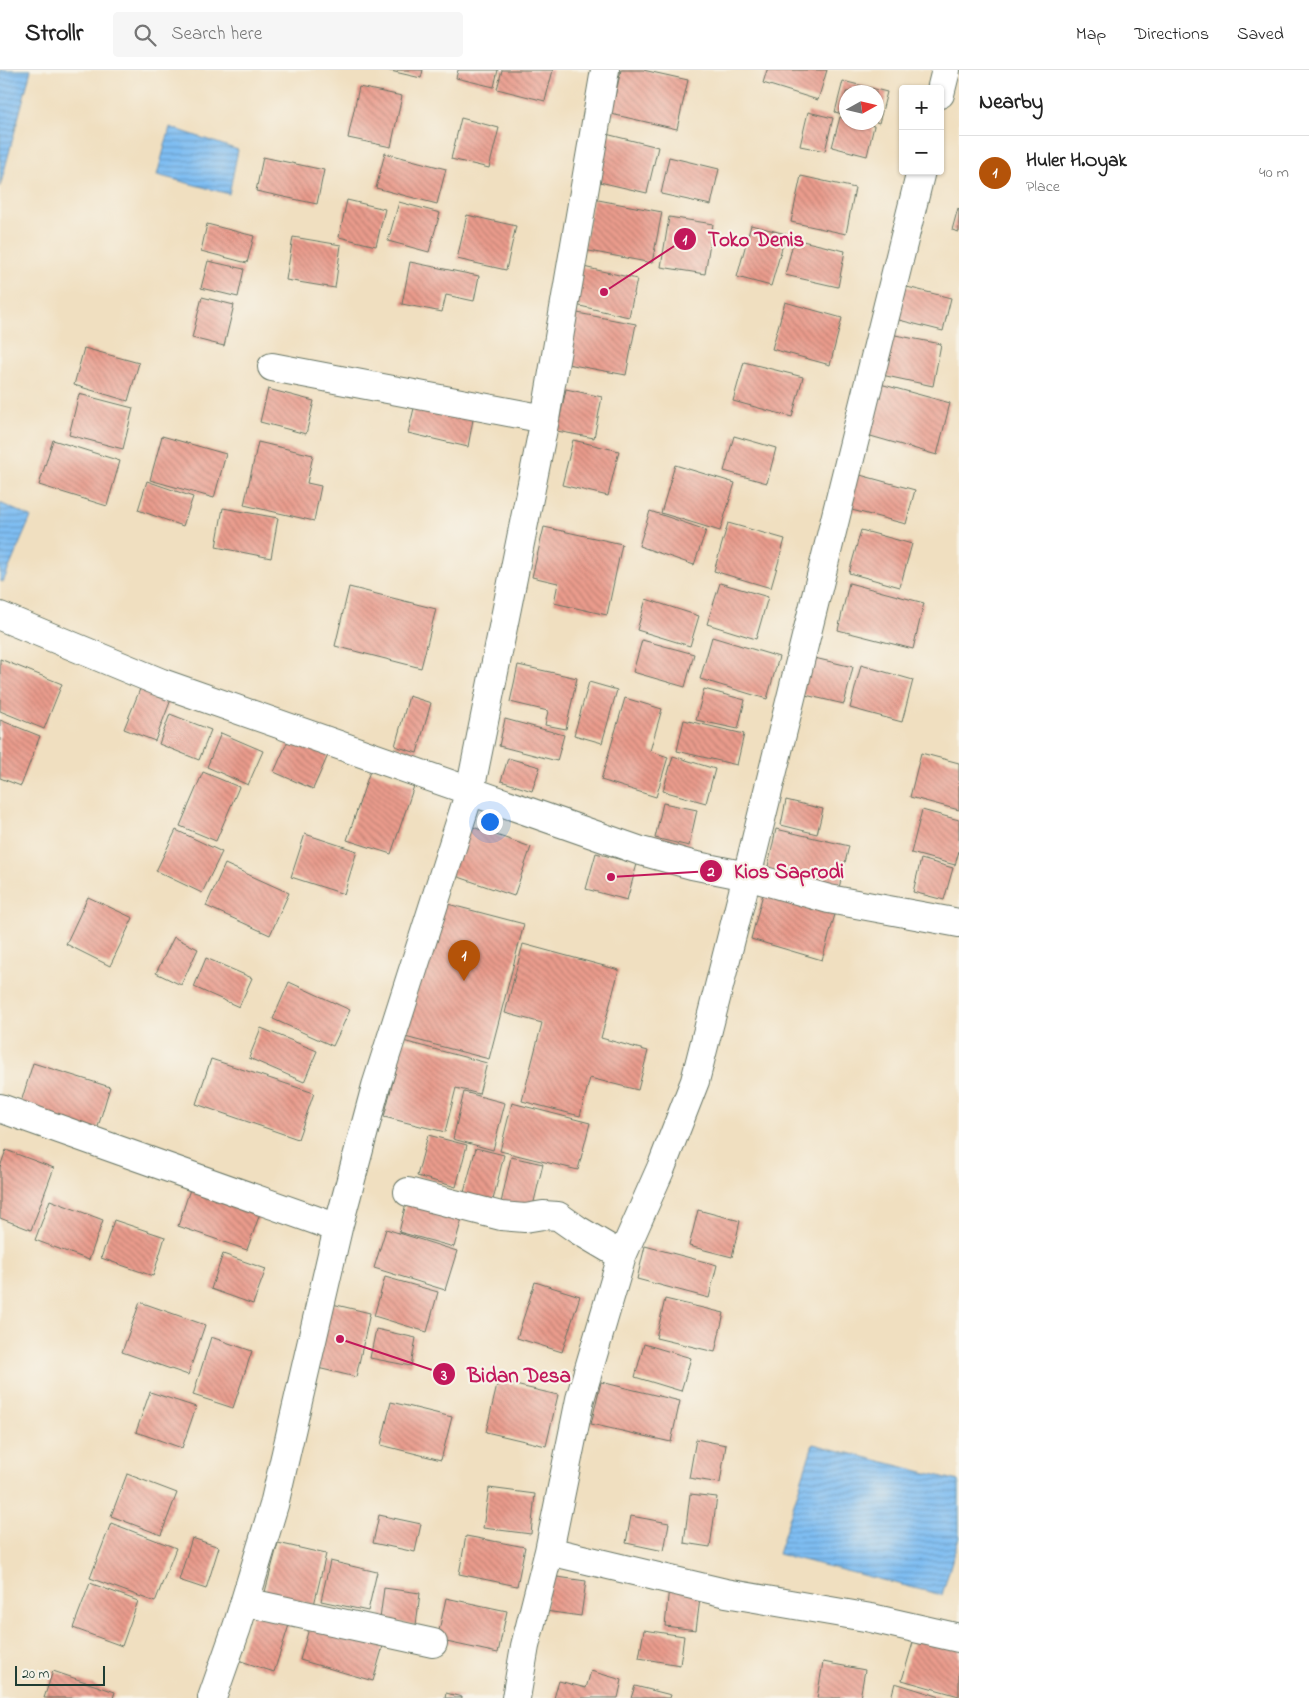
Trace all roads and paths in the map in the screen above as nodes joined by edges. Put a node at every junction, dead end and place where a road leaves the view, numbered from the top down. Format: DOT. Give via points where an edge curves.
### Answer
graph roads {
  1 [pos="605,70"];
  2 [pos="946,70"];
  3 [pos="942,85"];
  4 [pos="920,175"];
  5 [pos="272,366"];
  6 [pos="545,419"];
  7 [pos="0,616"];
  8 [pos="470,791"];
  9 [pos="747,876"];
  10 [pos="959,924"];
  11 [pos="0,1108"];
  12 [pos="408,1192"];
  13 [pos="338,1228"];
  14 [pos="622,1256"];
  15 [pos="549,1550"];
  16 [pos="245,1602"];
  17 [pos="959,1638"];
  18 [pos="433,1643"];
  19 [pos="212,1698"];
  20 [pos="516,1698"];
  1 -- 6 [label="street"];
  2 -- 3 [label="street"];
  4 -- 9 [label="street"];
  5 -- 6 [label="street"];
  6 -- 8 [label="street"];
  7 -- 8 [label="street" via="162,683"];
  8 -- 9 [label="street" via="641,851"];
  8 -- 13 [label="street" via="376,1086"];
  9 -- 10 [label="street" via="829,899"];
  9 -- 14 [label="street" via="695,1081"];
  11 -- 13 [label="street"];
  12 -- 14 [label="street" via="501,1216 558,1216"];
  13 -- 16 [label="street" via="274,1505"];
  14 -- 15 [label="street" via="580,1399"];
  15 -- 17 [label="street" via="726,1593 871,1618"];
  15 -- 20 [label="street" via="525,1646"];
  16 -- 18 [label="street"];
  16 -- 19 [label="street"];
}
